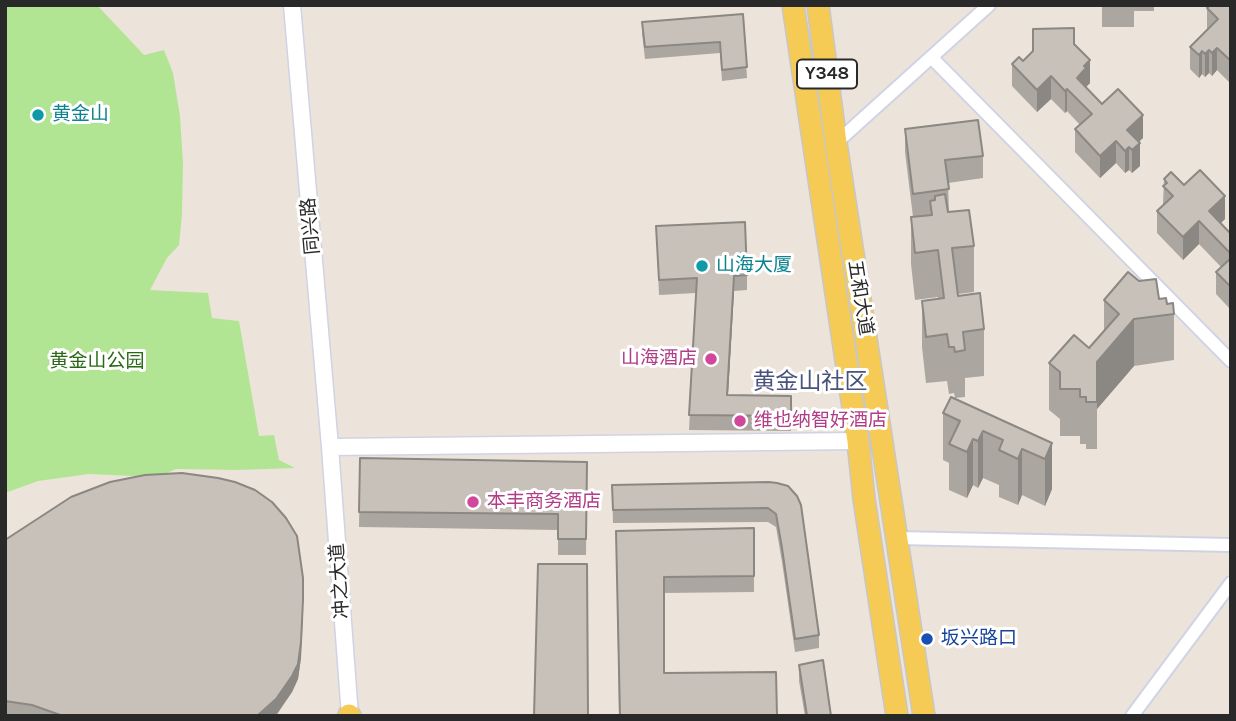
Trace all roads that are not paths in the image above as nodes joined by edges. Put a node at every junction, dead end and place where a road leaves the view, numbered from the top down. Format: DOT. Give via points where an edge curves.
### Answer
graph roads {
  1 [pos="292,5"];
  2 [pos="793,5"];
  3 [pos="818,5"];
  4 [pos="989,5"];
  5 [pos="931,57"];
  6 [pos="836,143"];
  7 [pos="1231,360"];
  8 [pos="858,441"];
  9 [pos="330,447"];
  10 [pos="897,538"];
  11 [pos="1231,545"];
  12 [pos="1231,583"];
  13 [pos="350,716"];
  14 [pos="897,716"];
  15 [pos="924,716"];
  16 [pos="1132,716"];
  1 -- 9 [label="street, 同兴路"];
  2 -- 8 [label="main road, 五和大道 / Y348"];
  3 -- 6 [label="main road, 五和大道 / Y348"];
  4 -- 5 [label="street"];
  5 -- 6 [label="street"];
  5 -- 7 [label="street"];
  6 -- 10 [label="main road, 五和大道 / Y348"];
  8 -- 9 [label="street"];
  8 -- 14 [label="main road, 五和大道 / Y348"];
  9 -- 13 [label="street, 冲之大道"];
  10 -- 11 [label="street"];
  10 -- 15 [label="main road, 五和大道 / Y348"];
  12 -- 16 [label="street"];
}
